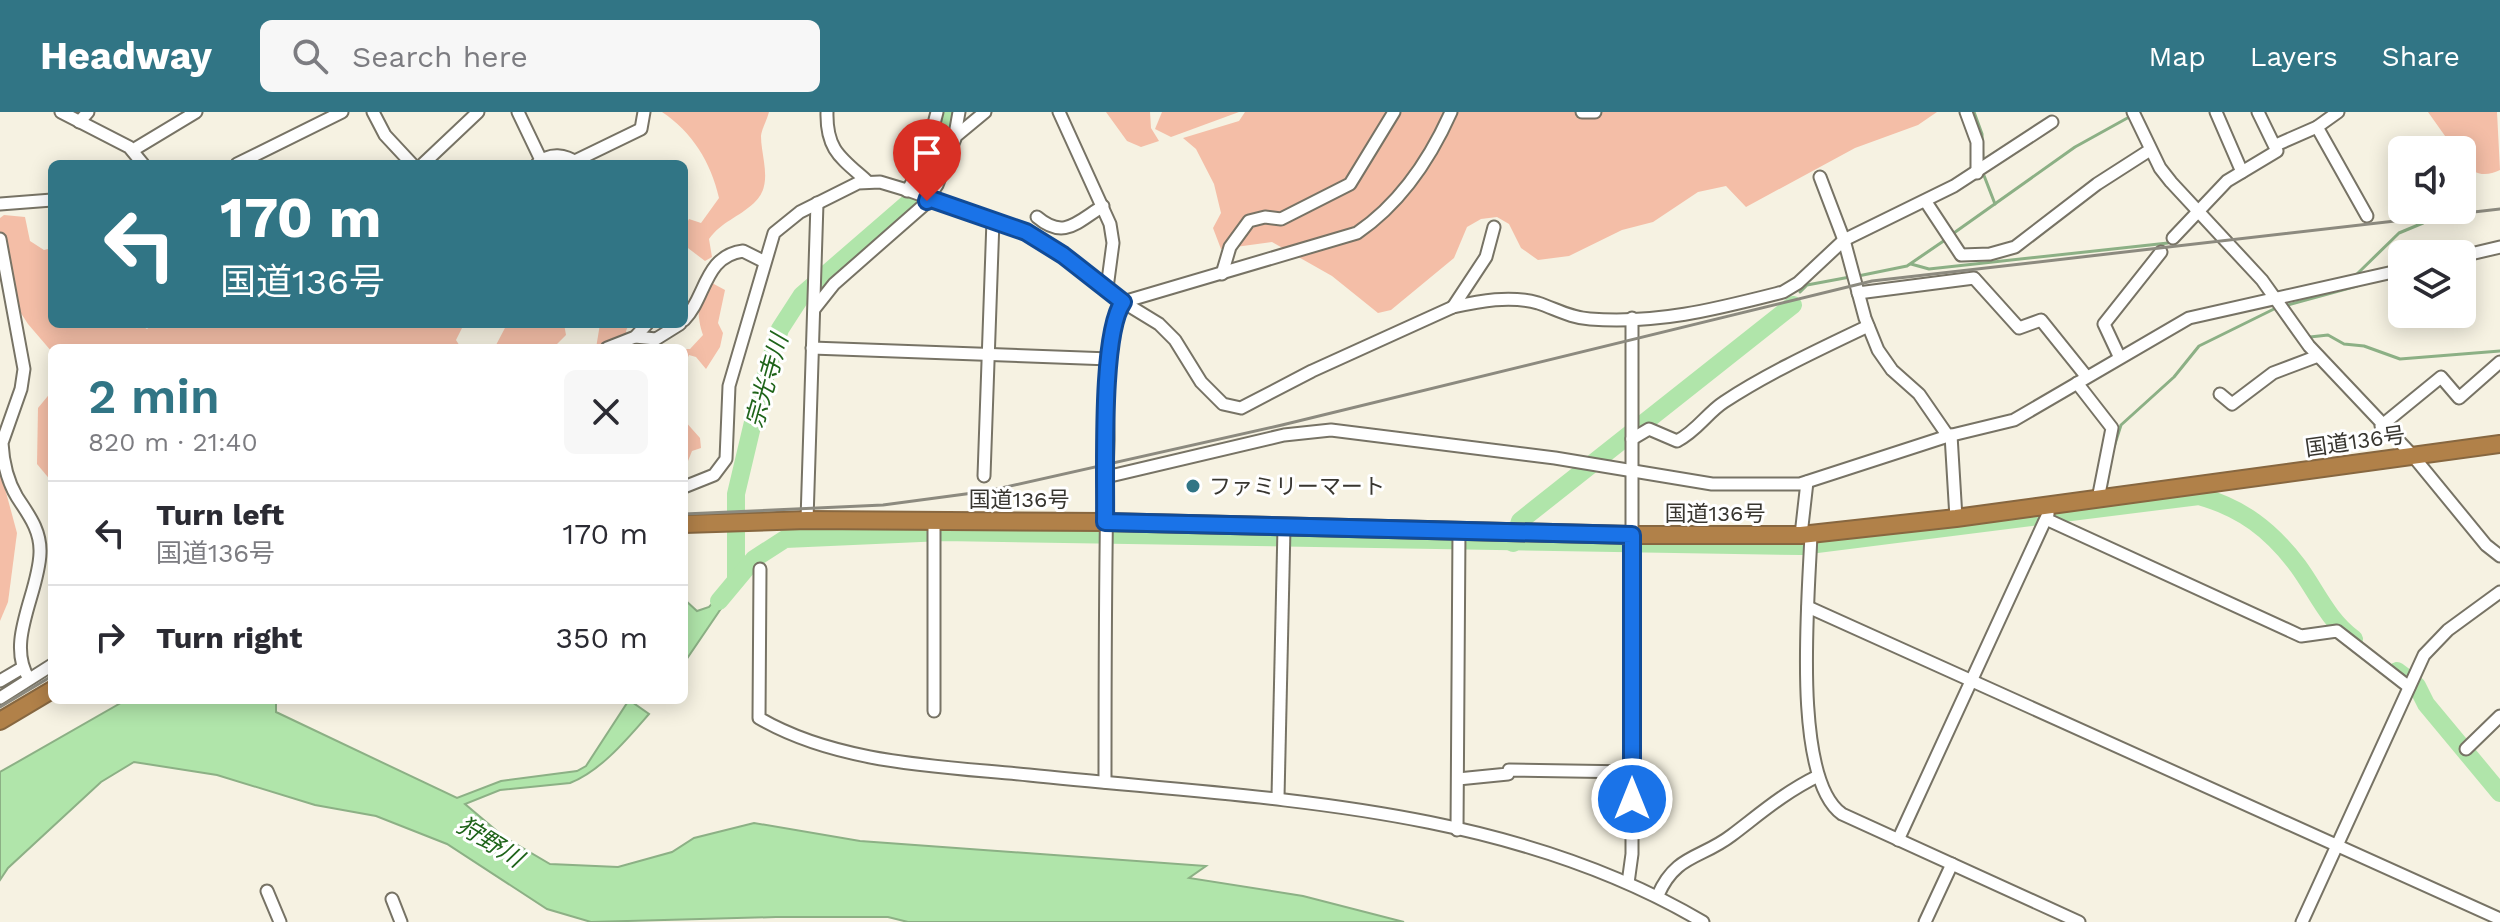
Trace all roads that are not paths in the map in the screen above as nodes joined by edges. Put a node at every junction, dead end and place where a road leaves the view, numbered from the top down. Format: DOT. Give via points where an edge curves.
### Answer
graph roads {
  1 [pos="61,112"];
  2 [pos="88,112"];
  3 [pos="196,112"];
  4 [pos="342,112"];
  5 [pos="373,112"];
  6 [pos="478,112"];
  7 [pos="518,112"];
  8 [pos="644,112"];
  9 [pos="827,112"];
  10 [pos="937,112"];
  11 [pos="959,112"];
  12 [pos="985,112"];
  13 [pos="1059,112"];
  14 [pos="1394,112"];
  15 [pos="1451,112"];
  16 [pos="1582,112"];
  17 [pos="1595,112"];
  18 [pos="1966,112"];
  19 [pos="2133,112"];
  20 [pos="2216,112"];
  21 [pos="2258,112"];
  22 [pos="2338,112"];
  23 [pos="79,122"];
  24 [pos="2052,122"];
  25 [pos="2317,127"];
  26 [pos="954,140"];
  27 [pos="2276,145"];
  28 [pos="133,150"];
  29 [pos="2150,150"];
  30 [pos="140,160"];
  31 [pos="245,160"];
  32 [pos="408,160"];
  33 [pos="427,160"];
  34 [pos="537,160"];
  35 [pos="542,160"];
  36 [pos="568,160"];
  37 [pos="583,160"];
  38 [pos="2242,172"];
  39 [pos="1977,173"];
  40 [pos="1820,177"];
  41 [pos="867,181"];
  42 [pos="909,191"];
  43 [pos="927,198"];
  44 [pos="48,200"];
  45 [pos="1926,202"];
  46 [pos="817,203"];
  47 [pos="0,204"];
  48 [pos="1103,206"];
  49 [pos="2197,210"];
  50 [pos="2367,216"];
  51 [pos="1037,217"];
  52 [pos="993,220"];
  53 [pos="1494,227"];
  54 [pos="2173,238"];
  55 [pos="0,239"];
  56 [pos="1844,240"];
  57 [pos="2500,247"];
  58 [pos="2161,252"];
  59 [pos="2476,253"];
  60 [pos="763,261"];
  61 [pos="2388,273"];
  62 [pos="1222,274"];
  63 [pos="1107,288"];
  64 [pos="1858,293"];
  65 [pos="2276,299"];
  66 [pos="1123,302"];
  67 [pos="815,305"];
  68 [pos="1453,307"];
  69 [pos="688,315"];
  70 [pos="1632,318"];
  71 [pos="1868,326"];
  72 [pos="643,328"];
  73 [pos="673,328"];
  74 [pos="635,337"];
  75 [pos="617,344"];
  76 [pos="812,348"];
  77 [pos="988,354"];
  78 [pos="2119,356"];
  79 [pos="2318,356"];
  80 [pos="1110,359"];
  81 [pos="2500,362"];
  82 [pos="2082,380"];
  83 [pos="2220,394"];
  84 [pos="2381,426"];
  85 [pos="1950,436"];
  86 [pos="1632,439"];
  87 [pos="2500,444"];
  88 [pos="2413,456"];
  89 [pos="1632,471"];
  90 [pos="984,476"];
  91 [pos="1106,477"];
  92 [pos="1807,482"];
  93 [pos="688,485"];
  94 [pos="2098,499"];
  95 [pos="2048,513"];
  96 [pos="1956,518"];
  97 [pos="807,520"];
  98 [pos="934,521"];
  99 [pos="688,524"];
  100 [pos="1284,527"];
  101 [pos="1459,530"];
  102 [pos="1105,532"];
  103 [pos="1806,534"];
  104 [pos="1632,535"];
  105 [pos="2500,556"];
  106 [pos="760,569"];
  107 [pos="2500,592"];
  108 [pos="1808,607"];
  109 [pos="48,667"];
  110 [pos="22,668"];
  111 [pos="29,679"];
  112 [pos="0,681"];
  113 [pos="1974,681"];
  114 [pos="2409,687"];
  115 [pos="48,692"];
  116 [pos="0,698"];
  117 [pos="934,711"];
  118 [pos="2500,716"];
  119 [pos="0,721"];
  120 [pos="2466,749"];
  121 [pos="1632,772"];
  122 [pos="1818,776"];
  123 [pos="1458,779"];
  124 [pos="1105,782"];
  125 [pos="1278,797"];
  126 [pos="1457,830"];
  127 [pos="1898,840"];
  128 [pos="2337,845"];
  129 [pos="1952,864"];
  130 [pos="1628,883"];
  131 [pos="267,891"];
  132 [pos="1658,895"];
  133 [pos="392,899"];
  134 [pos="2500,919"];
  135 [pos="280,922"];
  136 [pos="401,922"];
  137 [pos="1703,922"];
  138 [pos="1925,922"];
  139 [pos="2079,922"];
  140 [pos="2302,922"];
  1 -- 23 [label="street"];
  2 -- 23 [label="street"];
  3 -- 28 [label="street"];
  4 -- 31 [label="street"];
  5 -- 32 [label="street"];
  6 -- 33 [label="street"];
  7 -- 34 [label="street"];
  8 -- 37 [label="street" via="641,129"];
  9 -- 41 [label="street" via="833,149"];
  10 -- 42 [label="street" via="924,162"];
  11 -- 26 [label="street"];
  12 -- 26 [label="street"];
  13 -- 48 [label="street"];
  14 -- 62 [label="street" via="1350,184 1281,219 1249,221 1230,247"];
  15 -- 62 [label="street" via="1424,167 1369,224 1343,239"];
  16 -- 17 [label="street"];
  18 -- 39 [label="street" via="1976,135"];
  19 -- 29 [label="street"];
  20 -- 38 [label="street"];
  21 -- 27 [label="street"];
  22 -- 25 [label="street"];
  23 -- 28 [label="street"];
  24 -- 39 [label="street"];
  25 -- 27 [label="street"];
  25 -- 50 [label="street"];
  26 -- 43 [label="street"];
  27 -- 38 [label="street" via="2274,155"];
  28 -- 30 [label="street"];
  29 -- 45 [label="street" via="2006,251 1961,255"];
  29 -- 49 [label="street"];
  35 -- 36 [label="street" via="553,155"];
  38 -- 49 [label="street"];
  39 -- 45 [label="street"];
  40 -- 56 [label="street"];
  41 -- 42 [label="street"];
  41 -- 46 [label="street"];
  42 -- 43 [label="street"];
  43 -- 52 [label="street"];
  43 -- 67 [label="street"];
  44 -- 47 [label="street"];
  45 -- 56 [label="street"];
  46 -- 60 [label="street" via="780,227"];
  46 -- 67 [label="street"];
  48 -- 51 [label="street" via="1061,229 1052,229"];
  48 -- 63 [label="street" via="1113,243"];
  49 -- 54 [label="street"];
  49 -- 65 [label="street"];
  52 -- 63 [label="street" via="1045,242"];
  52 -- 77 [label="street"];
  53 -- 68 [label="street" via="1486,257"];
  55 -- 110 [label="street" via="24,369 3,452 40,549 22,638"];
  56 -- 64 [label="street"];
  56 -- 70 [label="street" via="1783,292 1687,317"];
  57 -- 59 [label="street"];
  58 -- 78 [label="street" via="2104,324"];
  60 -- 69 [label="street" via="740,251 718,263 707,274"];
  60 -- 93 [label="street" via="729,386 726,459 714,475"];
  61 -- 65 [label="street"];
  62 -- 66 [label="street"];
  63 -- 66 [label="street"];
  64 -- 71 [label="street"];
  64 -- 82 [label="street" via="1974,278 2019,328 2041,320"];
  65 -- 78 [label="street" via="2189,318"];
  65 -- 79 [label="street"];
  66 -- 68 [label="street" via="1166,329 1201,382 1232,408 1251,404"];
  66 -- 80 [label="street"];
  67 -- 76 [label="street"];
  68 -- 70 [label="street" via="1524,299 1581,319"];
  70 -- 86 [label="street"];
  71 -- 85 [label="street" via="1884,361 1919,394"];
  71 -- 86 [label="street" via="1722,403 1704,424 1677,441 1649,429"];
  72 -- 74 [label="street"];
  73 -- 74 [label="street" via="656,339"];
  74 -- 75 [label="street"];
  76 -- 77 [label="street"];
  76 -- 97 [label="street"];
  77 -- 80 [label="street"];
  77 -- 90 [label="street"];
  78 -- 82 [label="street"];
  79 -- 83 [label="street" via="2273,373 2232,404"];
  79 -- 84 [label="street"];
  80 -- 91 [label="street"];
  81 -- 84 [label="street" via="2459,398 2441,377"];
  82 -- 85 [label="street" via="2014,420"];
  82 -- 94 [label="street" via="2112,428"];
  84 -- 88 [label="street"];
  85 -- 92 [label="street"];
  85 -- 96 [label="street"];
  86 -- 89 [label="street"];
  87 -- 88 [label="highway, 国道136号"];
  88 -- 94 [label="highway, 国道136号"];
  88 -- 105 [label="street"];
  89 -- 91 [label="street" via="1331,430 1284,435"];
  89 -- 92 [label="street" via="1712,484"];
  89 -- 104 [label="street"];
  91 -- 102 [label="street"];
  92 -- 103 [label="street"];
  94 -- 95 [label="highway, 国道136号"];
  95 -- 96 [label="highway, 国道136号"];
  95 -- 113 [label="street"];
  95 -- 114 [label="street" via="2301,636 2337,631"];
  96 -- 103 [label="highway, 国道136号"];
  97 -- 98 [label="highway, 国道136号"];
  97 -- 99 [label="highway, 国道136号"];
  98 -- 102 [label="highway, 国道136号"];
  98 -- 117 [label="street"];
  100 -- 101 [label="highway, 国道136号"];
  100 -- 102 [label="highway, 国道136号"];
  100 -- 125 [label="street"];
  101 -- 104 [label="highway, 国道136号"];
  101 -- 123 [label="street"];
  102 -- 124 [label="street"];
  103 -- 104 [label="highway, 国道136号"];
  103 -- 108 [label="street"];
  104 -- 121 [label="street"];
  106 -- 124 [label="street" via="759,718 823,746 936,765"];
  107 -- 114 [label="street" via="2430,648"];
  108 -- 113 [label="street"];
  108 -- 122 [label="street" via="1808,726"];
  109 -- 111 [label="street"];
  110 -- 111 [label="street"];
  110 -- 112 [label="street"];
  111 -- 116 [label="street"];
  113 -- 127 [label="street"];
  113 -- 128 [label="street"];
  114 -- 128 [label="street"];
  115 -- 119 [label="highway"];
  118 -- 120 [label="street"];
  121 -- 123 [label="street" via="1509,770"];
  121 -- 130 [label="street"];
  122 -- 127 [label="street" via="1837,810"];
  122 -- 132 [label="street" via="1781,795 1727,839 1678,864"];
  123 -- 126 [label="street"];
  124 -- 125 [label="street"];
  125 -- 126 [label="street"];
  126 -- 130 [label="street" via="1524,845"];
  127 -- 129 [label="street"];
  128 -- 134 [label="street"];
  128 -- 140 [label="street"];
  129 -- 138 [label="street"];
  129 -- 139 [label="street"];
  130 -- 132 [label="street"];
  131 -- 135 [label="street"];
  132 -- 137 [label="street"];
  133 -- 136 [label="street"];
}
